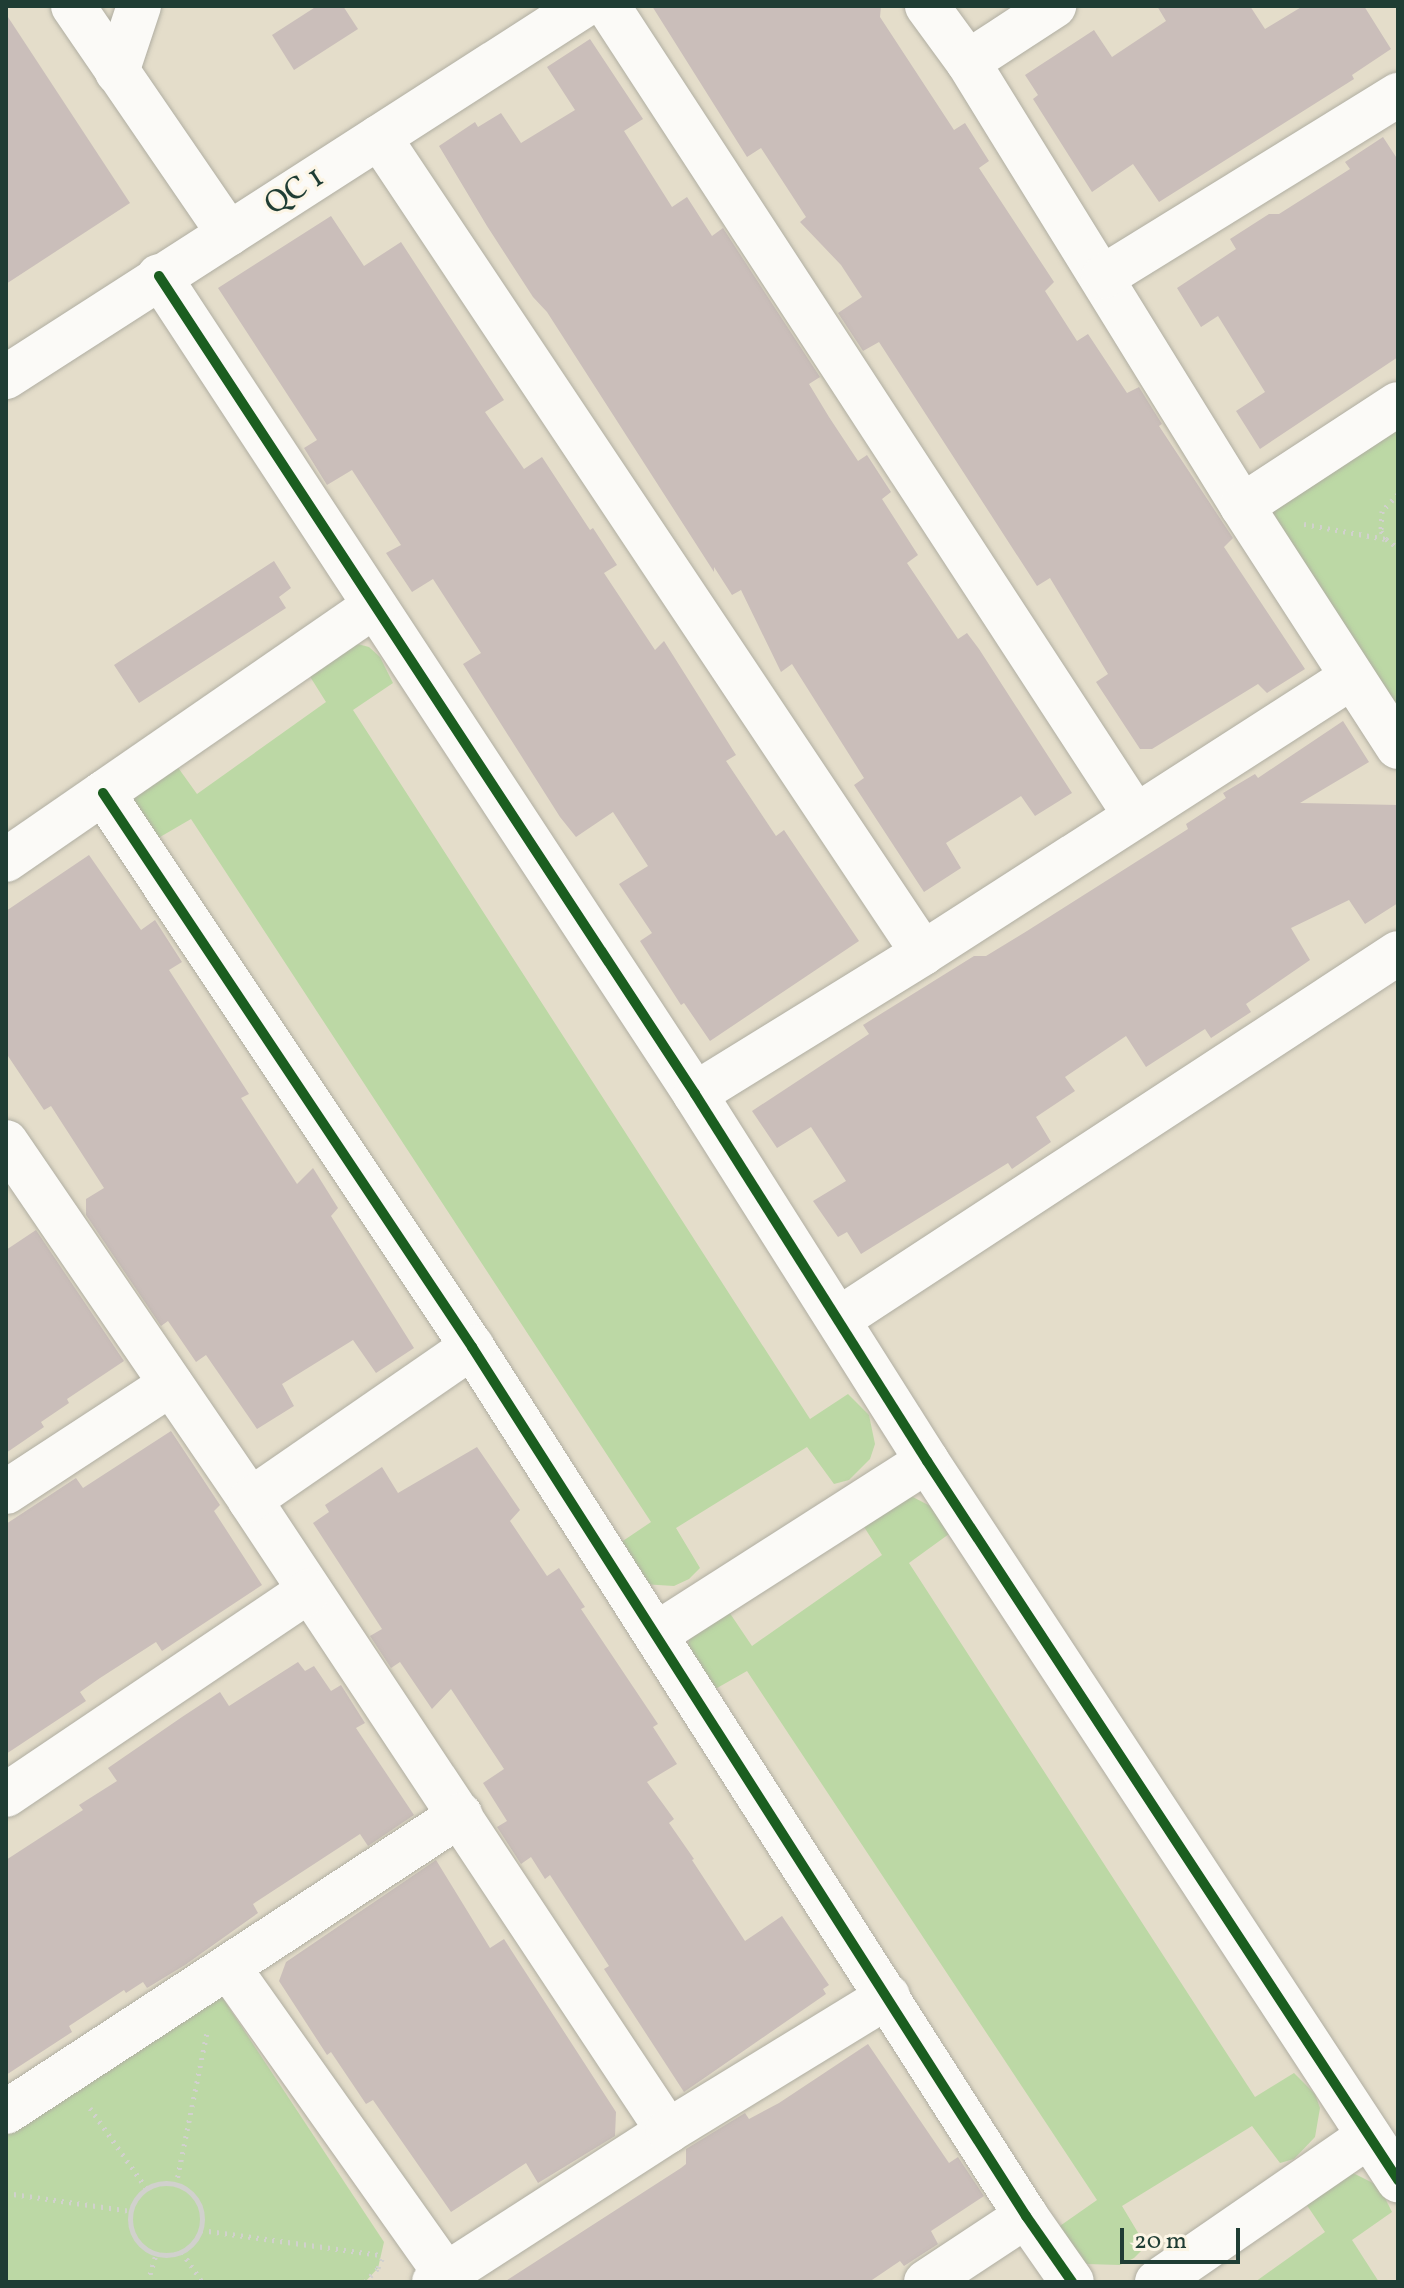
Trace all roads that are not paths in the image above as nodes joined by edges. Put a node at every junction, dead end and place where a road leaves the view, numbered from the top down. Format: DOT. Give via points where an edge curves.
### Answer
graph roads {
  1 [pos="73,6"];
  2 [pos="139,6"];
  3 [pos="583,6"];
  4 [pos="608,6"];
  5 [pos="927,6"];
  6 [pos="1054,6"];
  7 [pos="968,62"];
  8 [pos="117,72"];
  9 [pos="1398,95"];
  10 [pos="379,137"];
  11 [pos="229,234"];
  12 [pos="159,276"];
  13 [pos="1103,277"];
  14 [pos="6,377"];
  15 [pos="1398,404"];
  16 [pos="1242,506"];
  17 [pos="374,606"];
  18 [pos="1352,677"];
  19 [pos="1398,747"];
  20 [pos="103,793"];
  21 [pos="1135,815"];
  22 [pos="6,860"];
  23 [pos="923,953"];
  24 [pos="1398,953"];
  25 [pos="695,1094"];
  26 [pos="12,1163"];
  27 [pos="839,1319"];
  28 [pos="472,1347"];
  29 [pos="171,1384"];
  30 [pos="927,1461"];
  31 [pos="6,1492"];
  32 [pos="250,1500"];
  33 [pos="309,1591"];
  34 [pos="658,1633"];
  35 [pos="6,1795"];
  36 [pos="460,1815"];
  37 [pos="229,1968"];
  38 [pos="888,1996"];
  39 [pos="6,2112"];
  40 [pos="668,2131"];
  41 [pos="1369,2136"];
  42 [pos="1398,2180"];
  43 [pos="1026,2216"];
  44 [pos="440,2278"];
  45 [pos="926,2282"];
  46 [pos="1072,2282"];
  47 [pos="1157,2282"];
  1 -- 8 [label="street"];
  2 -- 8 [label="street"];
  3 -- 10 [label="street, QC 1"];
  4 -- 21 [label="street"];
  5 -- 7 [label="street"];
  6 -- 7 [label="street"];
  7 -- 13 [label="street"];
  8 -- 11 [label="street"];
  9 -- 13 [label="street"];
  10 -- 11 [label="street, QC 1"];
  10 -- 23 [label="street"];
  11 -- 12 [label="street, QC 1"];
  12 -- 14 [label="street, QC 1"];
  12 -- 17 [label="street"];
  13 -- 16 [label="street"];
  15 -- 16 [label="street"];
  16 -- 18 [label="street"];
  17 -- 20 [label="street"];
  17 -- 25 [label="street"];
  18 -- 19 [label="street"];
  18 -- 21 [label="street"];
  20 -- 22 [label="street"];
  20 -- 28 [label="street"];
  21 -- 23 [label="street"];
  23 -- 25 [label="street"];
  24 -- 27 [label="street"];
  25 -- 27 [label="street"];
  26 -- 29 [label="street"];
  27 -- 30 [label="street"];
  28 -- 32 [label="street"];
  28 -- 34 [label="street"];
  29 -- 31 [label="street"];
  29 -- 32 [label="street"];
  30 -- 34 [label="street"];
  30 -- 41 [label="street"];
  32 -- 33 [label="street"];
  33 -- 35 [label="street"];
  33 -- 36 [label="street"];
  34 -- 38 [label="street"];
  36 -- 37 [label="street"];
  36 -- 40 [label="street"];
  37 -- 39 [label="street"];
  37 -- 44 [label="street"];
  38 -- 40 [label="street"];
  38 -- 43 [label="street"];
  40 -- 44 [label="street"];
  41 -- 42 [label="street"];
  41 -- 47 [label="street"];
  43 -- 45 [label="street"];
  43 -- 46 [label="street"];
}
